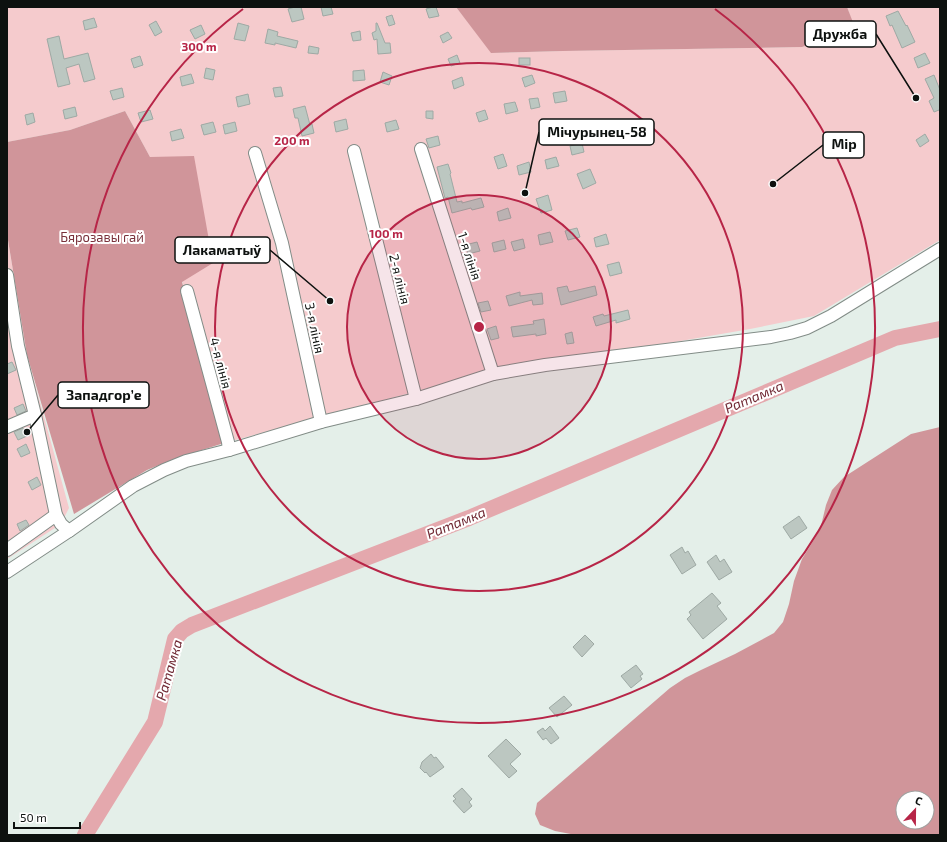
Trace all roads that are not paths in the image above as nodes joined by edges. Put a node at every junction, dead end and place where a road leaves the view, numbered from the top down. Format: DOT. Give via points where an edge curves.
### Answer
graph roads {
  1 [pos="421,149"];
  2 [pos="354,150"];
  3 [pos="255,153"];
  4 [pos="940,249"];
  5 [pos="7,275"];
  6 [pos="187,291"];
  7 [pos="18,346"];
  8 [pos="7,350"];
  9 [pos="492,372"];
  10 [pos="415,395"];
  11 [pos="35,415"];
  12 [pos="320,419"];
  13 [pos="7,427"];
  14 [pos="228,446"];
  15 [pos="56,515"];
  16 [pos="69,531"];
  17 [pos="7,534"];
  18 [pos="11,547"];
  19 [pos="7,572"];
  1 -- 9 [label="street, 1-я лінія"];
  2 -- 10 [label="street, 2-я лінія"];
  3 -- 12 [label="street, 3-я лінія" via="282,243"];
  4 -- 9 [label="street" via="831,316 790,333"];
  5 -- 7 [label="street"];
  6 -- 14 [label="street, 4-я лінія"];
  7 -- 8 [label="street"];
  7 -- 11 [label="street"];
  9 -- 10 [label="street"];
  10 -- 12 [label="street"];
  11 -- 13 [label="street"];
  11 -- 15 [label="street"];
  12 -- 14 [label="street"];
  14 -- 16 [label="street" via="147,478"];
  15 -- 16 [label="street"];
  15 -- 18 [label="street"];
  16 -- 19 [label="street"];
  17 -- 18 [label="street"];
}
